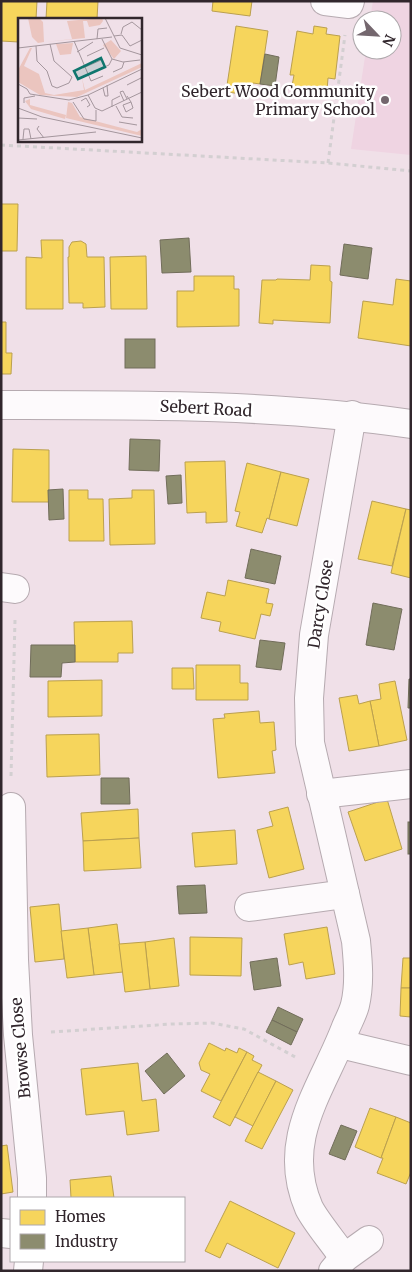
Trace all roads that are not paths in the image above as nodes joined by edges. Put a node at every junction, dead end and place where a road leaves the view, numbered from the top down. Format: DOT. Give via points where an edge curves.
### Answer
graph roads {
  1 [pos="1,405"];
  2 [pos="352,415"];
  3 [pos="411,424"];
  4 [pos="411,784"];
  5 [pos="321,794"];
  6 [pos="11,807"];
  7 [pos="345,894"];
  8 [pos="249,908"];
  9 [pos="340,1044"];
  10 [pos="411,1061"];
  11 [pos="32,1197"];
  12 [pos="369,1240"];
  13 [pos="339,1264"];
  1 -- 2 [label="street, Sebert Road" via="174,406"];
  2 -- 3 [label="street, Sebert Road"];
  2 -- 5 [label="street, Darcy Close" via="314,634 309,698 310,742"];
  4 -- 5 [label="street"];
  5 -- 7 [label="street, Darcy Close"];
  6 -- 11 [label="street, Browse Close" via="18,1035"];
  7 -- 8 [label="street"];
  7 -- 9 [label="street, Darcy Close" via="356,941 358,974 355,1005"];
  9 -- 10 [label="street"];
  9 -- 13 [label="street, Darcy Close" via="307,1113 300,1140 299,1173 310,1208"];
  12 -- 13 [label="street, Darcy Close"];
}
